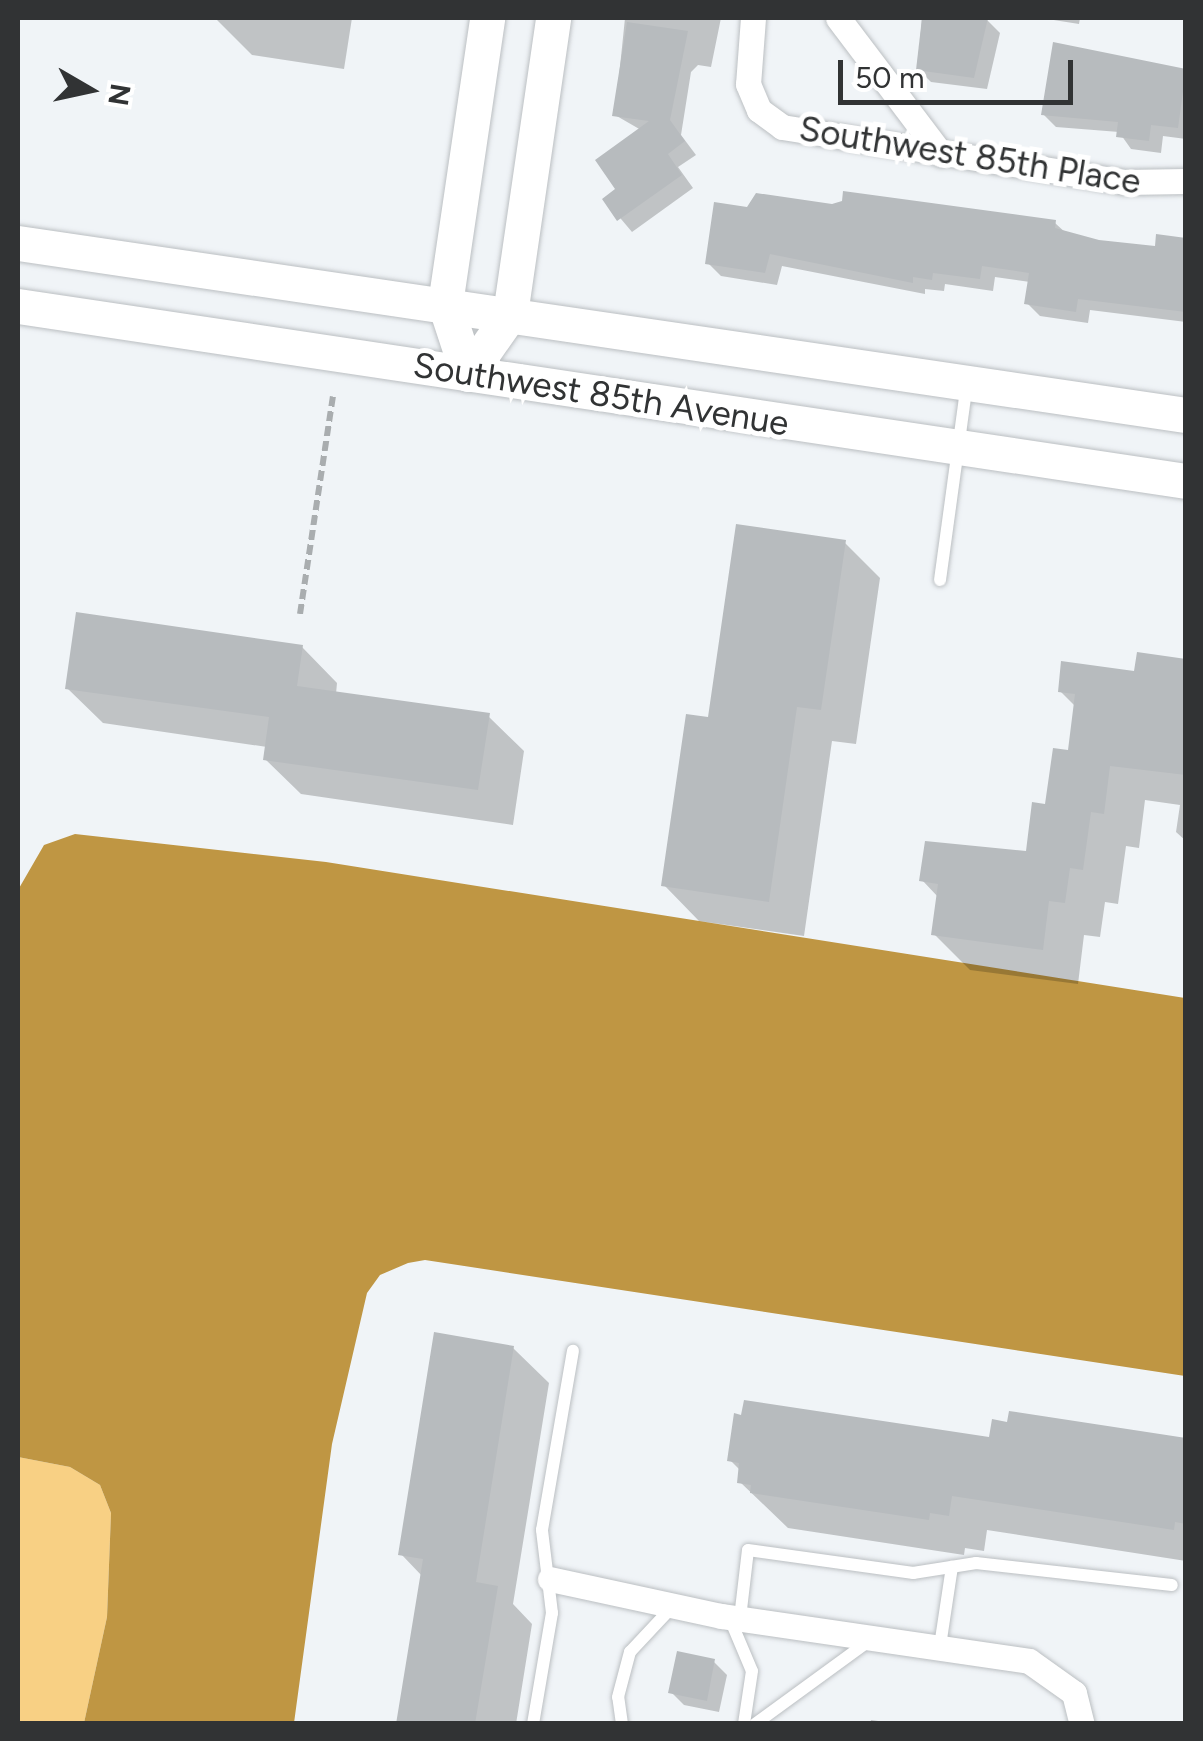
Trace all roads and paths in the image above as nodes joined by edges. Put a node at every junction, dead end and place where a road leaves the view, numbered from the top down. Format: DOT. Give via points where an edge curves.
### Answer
graph roads {
  1 [pos="487,18"];
  2 [pos="553,18"];
  3 [pos="753,18"];
  4 [pos="838,18"];
  5 [pos="942,154"];
  6 [pos="1186,181"];
  7 [pos="18,243"];
  8 [pos="445,304"];
  9 [pos="18,306"];
  10 [pos="510,314"];
  11 [pos="468,374"];
  12 [pos="967,382"];
  13 [pos="333,396"];
  14 [pos="1186,414"];
  15 [pos="957,448"];
  16 [pos="1186,481"];
  17 [pos="940,580"];
  18 [pos="300,614"];
  19 [pos="573,1352"];
  20 [pos="952,1567"];
  21 [pos="550,1579"];
  22 [pos="1172,1585"];
  23 [pos="673,1606"];
  24 [pos="734,1618"];
  25 [pos="875,1636"];
  26 [pos="940,1646"];
  27 [pos="533,1724"];
  28 [pos="622,1724"];
  29 [pos="744,1724"];
  30 [pos="755,1724"];
  31 [pos="1082,1724"];
  1 -- 8 [label="street"];
  2 -- 10 [label="street"];
  3 -- 5 [label="street, Southwest 85th Place" via="746,73 760,110 798,132"];
  4 -- 5 [label="street"];
  5 -- 6 [label="street, Southwest 85th Place" via="1124,182"];
  7 -- 8 [label="street, Southwest 85th Avenue"];
  8 -- 10 [label="street, Southwest 85th Avenue"];
  8 -- 11 [label="street"];
  9 -- 11 [label="street, Southwest 85th Avenue"];
  10 -- 11 [label="street"];
  10 -- 12 [label="street, Southwest 85th Avenue"];
  11 -- 15 [label="street, Southwest 85th Avenue"];
  12 -- 14 [label="street, Southwest 85th Avenue"];
  12 -- 15 [label="lane"];
  13 -- 18 [label="path"];
  15 -- 16 [label="street, Southwest 85th Avenue"];
  15 -- 17 [label="lane"];
  19 -- 21 [label="lane" via="542,1530"];
  20 -- 22 [label="lane" via="1012,1566"];
  20 -- 24 [label="lane" via="913,1574 748,1550"];
  20 -- 26 [label="lane"];
  21 -- 23 [label="street"];
  21 -- 27 [label="lane" via="552,1613"];
  23 -- 24 [label="street"];
  23 -- 28 [label="lane" via="630,1652 618,1697"];
  24 -- 25 [label="street"];
  24 -- 29 [label="lane" via="752,1671"];
  25 -- 26 [label="street"];
  25 -- 30 [label="lane"];
  26 -- 31 [label="street" via="1045,1667 1074,1693"];
}
